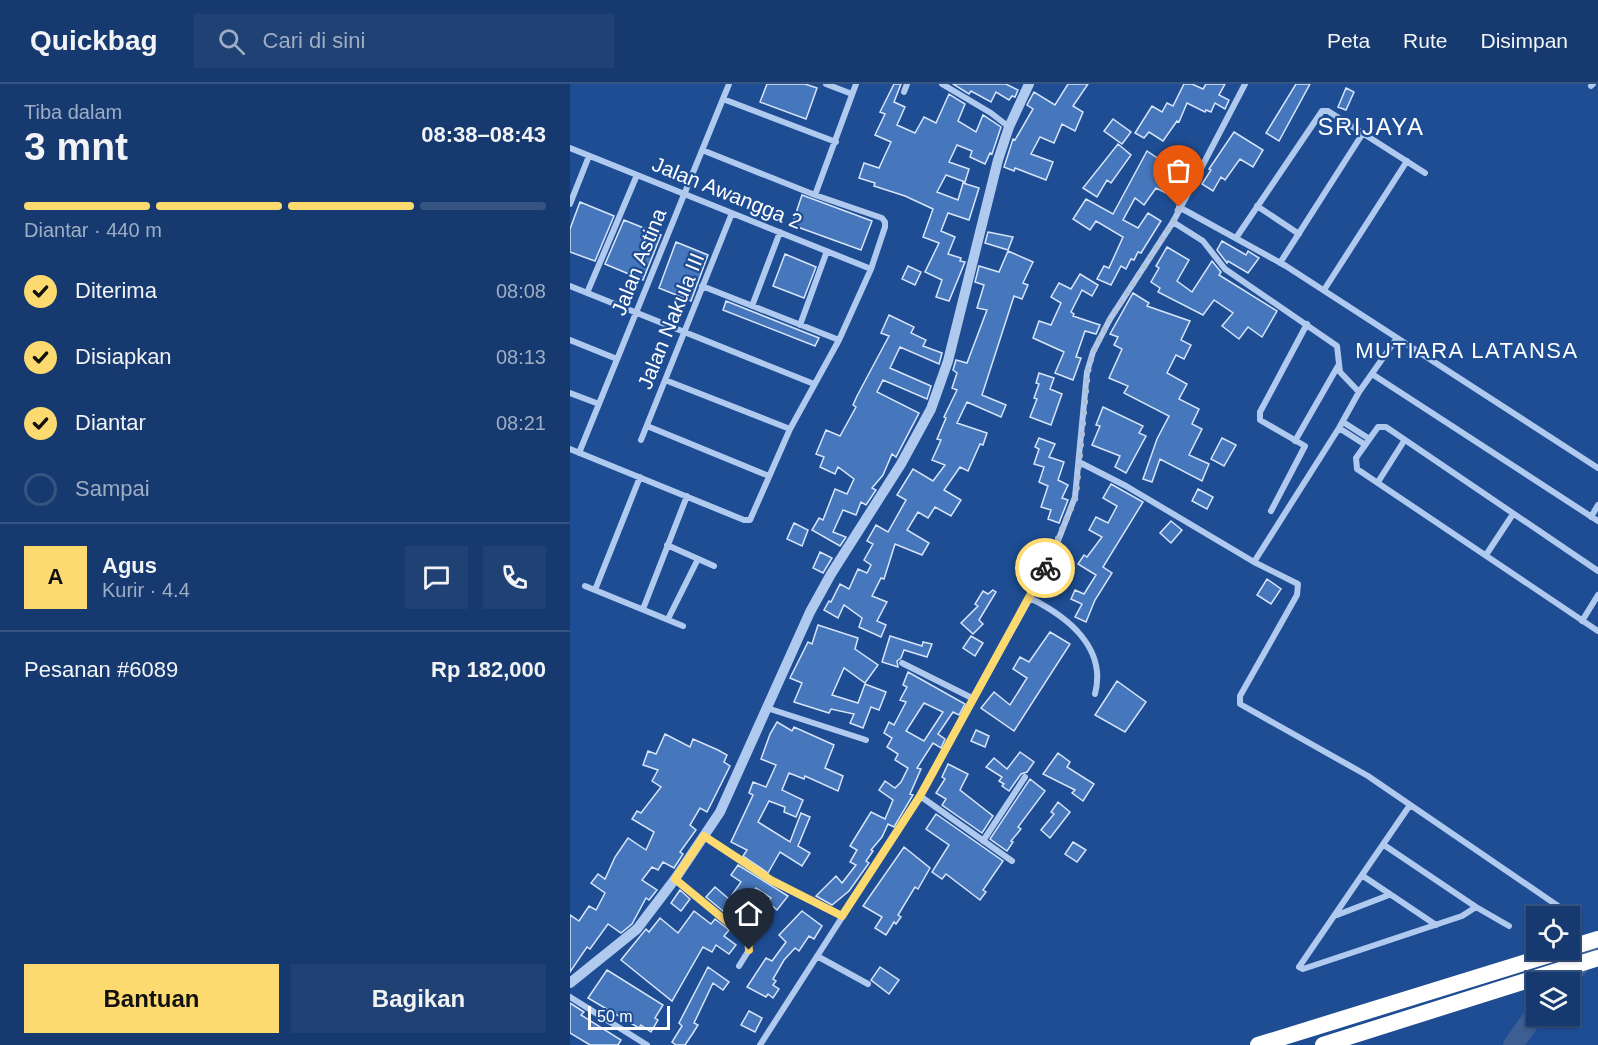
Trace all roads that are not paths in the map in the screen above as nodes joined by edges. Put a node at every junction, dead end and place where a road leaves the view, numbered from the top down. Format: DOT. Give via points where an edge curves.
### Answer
graph roads {
  1 [pos="729,84"];
  2 [pos="826,84"];
  3 [pos="856,84"];
  4 [pos="907,84"];
  5 [pos="942,84"];
  6 [pos="1029,84"];
  7 [pos="1245,84"];
  8 [pos="904,92"];
  9 [pos="852,94"];
  10 [pos="723,99"];
  11 [pos="1009,127"];
  12 [pos="1363,133"];
  13 [pos="836,142"];
  14 [pos="570,148"];
  15 [pos="702,150"];
  16 [pos="589,156"];
  17 [pos="1407,161"];
  18 [pos="1425,173"];
  19 [pos="637,175"];
  20 [pos="684,194"];
  21 [pos="815,195"];
  22 [pos="570,204"];
  23 [pos="1257,206"];
  24 [pos="1179,207"];
  25 [pos="732,213"];
  26 [pos="1173,222"];
  27 [pos="780,232"];
  28 [pos="1299,234"];
  29 [pos="1236,238"];
  30 [pos="827,251"];
  31 [pos="1280,263"];
  32 [pos="871,269"];
  33 [pos="570,286"];
  34 [pos="702,286"];
  35 [pos="1324,290"];
  36 [pos="588,294"];
  37 [pos="752,306"];
  38 [pos="636,313"];
  39 [pos="1307,324"];
  40 [pos="800,325"];
  41 [pos="684,332"];
  42 [pos="1397,338"];
  43 [pos="570,340"];
  44 [pos="839,340"];
  45 [pos="617,359"];
  46 [pos="1338,365"];
  47 [pos="1372,374"];
  48 [pos="665,380"];
  49 [pos="814,384"];
  50 [pos="1359,392"];
  51 [pos="570,393"];
  52 [pos="599,404"];
  53 [pos="1341,425"];
  54 [pos="647,426"];
  55 [pos="790,429"];
  56 [pos="641,440"];
  57 [pos="1295,441"];
  58 [pos="1366,441"];
  59 [pos="1404,441"];
  60 [pos="570,449"];
  61 [pos="579,453"];
  62 [pos="1079,462"];
  63 [pos="1598,468"];
  64 [pos="769,476"];
  65 [pos="640,477"];
  66 [pos="1378,482"];
  67 [pos="687,496"];
  68 [pos="1598,505"];
  69 [pos="1271,511"];
  70 [pos="1513,513"];
  71 [pos="1591,516"];
  72 [pos="1598,521"];
  73 [pos="667,545"];
  74 [pos="1486,555"];
  75 [pos="698,559"];
  76 [pos="1254,562"];
  77 [pos="714,566"];
  78 [pos="1598,571"];
  79 [pos="585,586"];
  80 [pos="595,590"];
  81 [pos="1598,596"];
  82 [pos="1030,598"];
  83 [pos="643,609"];
  84 [pos="668,620"];
  85 [pos="1582,621"];
  86 [pos="682,626"];
  87 [pos="1598,631"];
  88 [pos="902,663"];
  89 [pos="1095,694"];
  90 [pos="974,699"];
  91 [pos="767,708"];
  92 [pos="867,740"];
  93 [pos="1025,777"];
  94 [pos="920,796"];
  95 [pos="1410,805"];
  96 [pos="704,836"];
  97 [pos="983,841"];
  98 [pos="1384,845"];
  99 [pos="1012,861"];
  100 [pos="1363,876"];
  101 [pos="675,879"];
  102 [pos="1389,895"];
  103 [pos="1558,906"];
  104 [pos="1476,907"];
  105 [pos="842,916"];
  106 [pos="1335,916"];
  107 [pos="1436,925"];
  108 [pos="1509,927"];
  109 [pos="1598,939"];
  110 [pos="1580,945"];
  111 [pos="817,956"];
  112 [pos="1598,958"];
  113 [pos="1532,960"];
  114 [pos="739,966"];
  115 [pos="570,983"];
  116 [pos="867,984"];
  117 [pos="570,998"];
  118 [pos="637,1042"];
  119 [pos="647,1045"];
  120 [pos="760,1045"];
  121 [pos="1258,1045"];
  122 [pos="1323,1045"];
  1 -- 10 [label="street, Jalan Astina"];
  2 -- 9 [label="street"];
  3 -- 9 [label="street"];
  4 -- 8 [label="street"];
  5 -- 11 [label="street"];
  6 -- 11 [label="street"];
  7 -- 24 [label="street"];
  9 -- 13 [label="street"];
  10 -- 13 [label="street"];
  10 -- 15 [label="street, Jalan Astina"];
  11 -- 91 [label="street" via="948,361 931,409 902,464 810,612"];
  12 -- 17 [label="street"];
  12 -- 23 [label="street" via="1328,111 1320,112"];
  12 -- 28 [label="street"];
  13 -- 21 [label="street"];
  14 -- 16 [label="street, Jalan Awangga 2"];
  15 -- 20 [label="street, Jalan Astina"];
  15 -- 21 [label="street"];
  16 -- 19 [label="street, Jalan Awangga 2"];
  16 -- 22 [label="street"];
  17 -- 18 [label="street"];
  17 -- 35 [label="street"];
  19 -- 20 [label="street, Jalan Awangga 2"];
  19 -- 36 [label="street"];
  20 -- 25 [label="street, Jalan Awangga 2"];
  20 -- 38 [label="street, Jalan Astina"];
  21 -- 32 [label="street" via="884,220"];
  23 -- 28 [label="street"];
  23 -- 29 [label="street"];
  24 -- 26 [label="street"];
  24 -- 29 [label="street"];
  25 -- 27 [label="street, Jalan Awangga 2"];
  25 -- 34 [label="street, Jalan Nakula III"];
  26 -- 39 [label="street" via="1203,241 1225,269"];
  26 -- 62 [label="street" via="1093,352"];
  27 -- 30 [label="street, Jalan Awangga 2"];
  27 -- 37 [label="street"];
  28 -- 31 [label="street"];
  29 -- 31 [label="street"];
  30 -- 32 [label="street, Jalan Awangga 2"];
  30 -- 40 [label="street"];
  31 -- 35 [label="street"];
  32 -- 44 [label="street"];
  33 -- 36 [label="street"];
  34 -- 37 [label="street"];
  34 -- 41 [label="street, Jalan Nakula III"];
  35 -- 42 [label="street"];
  36 -- 38 [label="street"];
  37 -- 40 [label="street"];
  38 -- 41 [label="street"];
  38 -- 45 [label="street, Jalan Astina"];
  39 -- 46 [label="street" via="1337,346"];
  39 -- 57 [label="street" via="1259,417"];
  40 -- 44 [label="street"];
  41 -- 48 [label="street, Jalan Nakula III"];
  41 -- 49 [label="street"];
  42 -- 47 [label="street"];
  42 -- 63 [label="street"];
  43 -- 45 [label="street"];
  44 -- 49 [label="street"];
  45 -- 52 [label="street, Jalan Astina"];
  46 -- 50 [label="street"];
  46 -- 57 [label="street"];
  47 -- 50 [label="street"];
  47 -- 71 [label="street"];
  48 -- 54 [label="street, Jalan Nakula III"];
  48 -- 55 [label="street"];
  49 -- 55 [label="street"];
  50 -- 53 [label="street"];
  51 -- 52 [label="street"];
  52 -- 61 [label="street, Jalan Astina"];
  53 -- 58 [label="street"];
  53 -- 76 [label="street"];
  54 -- 56 [label="street, Jalan Nakula III"];
  54 -- 64 [label="street"];
  55 -- 64 [label="street"];
  57 -- 69 [label="street" via="1305,446"];
  58 -- 59 [label="street" via="1383,426"];
  58 -- 66 [label="street" via="1355,466"];
  59 -- 66 [label="street"];
  59 -- 70 [label="street"];
  60 -- 61 [label="street"];
  61 -- 65 [label="street"];
  62 -- 76 [label="street"];
  62 -- 82 [label="street" via="1071,511"];
  64 -- 67 [label="street" via="750,520"];
  65 -- 67 [label="street"];
  65 -- 80 [label="street"];
  66 -- 74 [label="street"];
  67 -- 73 [label="street"];
  68 -- 71 [label="street"];
  70 -- 74 [label="street"];
  70 -- 78 [label="street"];
  71 -- 72 [label="street"];
  73 -- 75 [label="street"];
  73 -- 83 [label="street"];
  74 -- 85 [label="street"];
  75 -- 77 [label="street"];
  75 -- 84 [label="street"];
  76 -- 95 [label="street" via="1296,583 1299,589 1240,696 1240,704 1368,776"];
  79 -- 80 [label="street"];
  80 -- 83 [label="street"];
  81 -- 85 [label="street"];
  82 -- 89 [label="street" via="1057,612 1087,643 1097,666"];
  82 -- 90 [label="street"];
  83 -- 84 [label="street"];
  84 -- 86 [label="street"];
  85 -- 87 [label="street"];
  88 -- 90 [label="street"];
  90 -- 94 [label="street"];
  91 -- 92 [label="street"];
  91 -- 96 [label="street" via="733,787"];
  93 -- 97 [label="street"];
  94 -- 97 [label="street"];
  94 -- 105 [label="street"];
  95 -- 98 [label="street"];
  95 -- 103 [label="street"];
  96 -- 101 [label="street"];
  96 -- 105 [label="street" via="771,880"];
  97 -- 99 [label="street"];
  98 -- 100 [label="street"];
  98 -- 104 [label="street"];
  100 -- 102 [label="street"];
  100 -- 106 [label="street"];
  101 -- 114 [label="street" via="748,939 749,950"];
  101 -- 115 [label="street" via="637,929"];
  102 -- 106 [label="street"];
  102 -- 107 [label="street"];
  104 -- 107 [label="street"];
  104 -- 108 [label="street"];
  105 -- 111 [label="street"];
  106 -- 107 [label="street" via="1299,964 1300,969"];
  109 -- 110 [label="highway"];
  111 -- 116 [label="street"];
  111 -- 120 [label="street"];
  112 -- 122 [label="highway"];
  113 -- 121 [label="highway"];
  117 -- 118 [label="street"];
  118 -- 119 [label="street"];
}
